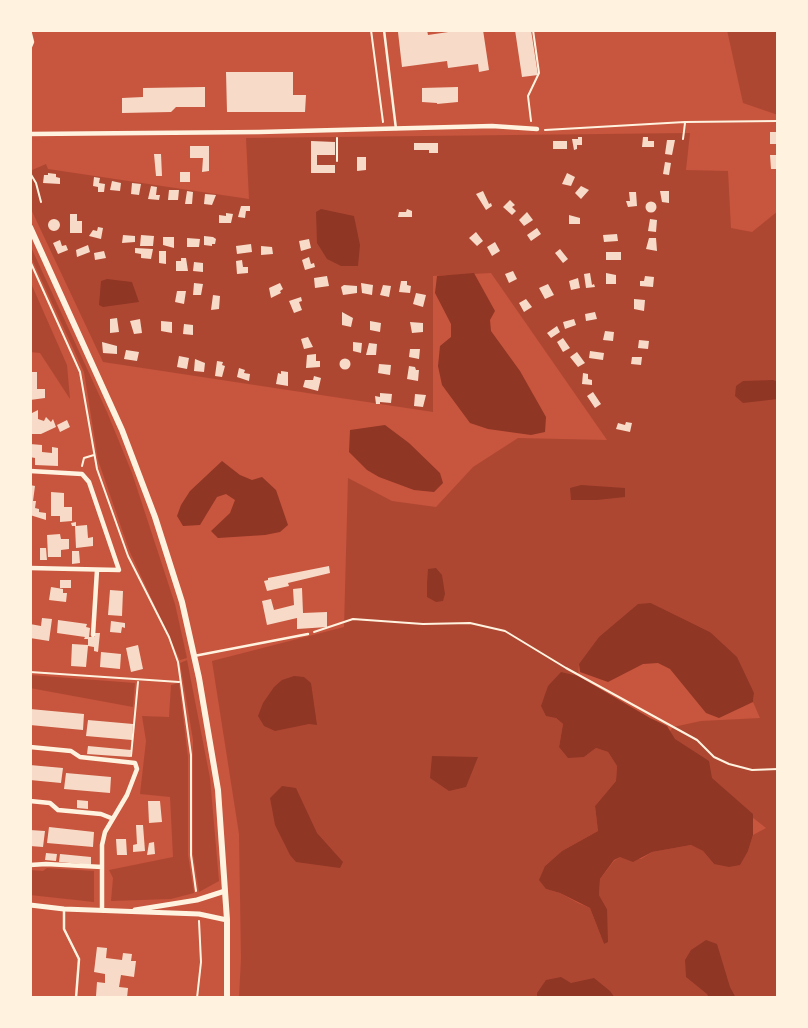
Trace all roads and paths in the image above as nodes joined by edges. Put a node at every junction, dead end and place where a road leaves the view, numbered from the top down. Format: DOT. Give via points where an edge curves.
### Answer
graph roads {
  1 [pos="30,30"];
  2 [pos="371,30"];
  3 [pos="384,30"];
  4 [pos="533,30"];
  5 [pos="30,48"];
  6 [pos="778,121"];
  7 [pos="685,122"];
  8 [pos="384,129"];
  9 [pos="396,129"];
  10 [pos="337,130"];
  11 [pos="537,130"];
  12 [pos="30,134"];
  13 [pos="683,139"];
  14 [pos="337,161"];
  15 [pos="30,173"];
  16 [pos="41,202"];
  17 [pos="30,227"];
  18 [pos="30,261"];
  19 [pos="95,455"];
  20 [pos="30,471"];
  21 [pos="82,474"];
  22 [pos="30,568"];
  23 [pos="97,570"];
  24 [pos="308,634"];
  25 [pos="93,635"];
  26 [pos="194,656"];
  27 [pos="30,672"];
  28 [pos="138,681"];
  29 [pos="181,681"];
  30 [pos="30,747"];
  31 [pos="131,762"];
  32 [pos="778,769"];
  33 [pos="30,802"];
  34 [pos="111,818"];
  35 [pos="30,865"];
  36 [pos="102,867"];
  37 [pos="225,891"];
  38 [pos="197,900"];
  39 [pos="30,905"];
  40 [pos="64,909"];
  41 [pos="102,910"];
  42 [pos="132,911"];
  43 [pos="198,914"];
  44 [pos="227,920"];
  45 [pos="76,998"];
  46 [pos="197,998"];
  47 [pos="227,998"];
  1 -- 5 [label="lane"];
  2 -- 8 [label="path"];
  3 -- 9 [label="lane"];
  4 -- 11 [label="path" via="539,73 528,96 532,127"];
  6 -- 7 [label="path"];
  7 -- 11 [label="path"];
  7 -- 13 [label="path"];
  8 -- 9 [label="street"];
  8 -- 10 [label="street"];
  9 -- 11 [label="street" via="492,126"];
  10 -- 12 [label="street"];
  10 -- 14 [label="path"];
  15 -- 16 [label="path"];
  17 -- 26 [label="main road" via="122,430 155,517"];
  18 -- 19 [label="path" via="80,372"];
  19 -- 21 [label="path" via="84,458"];
  19 -- 29 [label="path" via="128,556 169,637"];
  20 -- 21 [label="street"];
  21 -- 23 [label="street" via="89,482 119,570"];
  22 -- 23 [label="street"];
  23 -- 25 [label="street"];
  24 -- 26 [label="lane"];
  24 -- 32 [label="path" via="353,619 470,623 505,631 697,740 714,757 752,770"];
  26 -- 37 [label="main road" via="218,790"];
  27 -- 28 [label="path"];
  28 -- 29 [label="path"];
  28 -- 31 [label="path"];
  29 -- 38 [label="path" via="191,755 191,855"];
  30 -- 31 [label="street"];
  31 -- 34 [label="street" via="137,769 133,783"];
  33 -- 34 [label="street"];
  34 -- 36 [label="street" via="102,845"];
  35 -- 36 [label="street"];
  36 -- 41 [label="street"];
  37 -- 38 [label="street"];
  37 -- 44 [label="main road"];
  38 -- 42 [label="street"];
  39 -- 40 [label="street"];
  40 -- 41 [label="street"];
  40 -- 45 [label="lane" via="64,929 79,959"];
  41 -- 42 [label="street"];
  42 -- 43 [label="street"];
  43 -- 44 [label="street"];
  43 -- 46 [label="path" via="201,962"];
  44 -- 47 [label="main road"];
}
